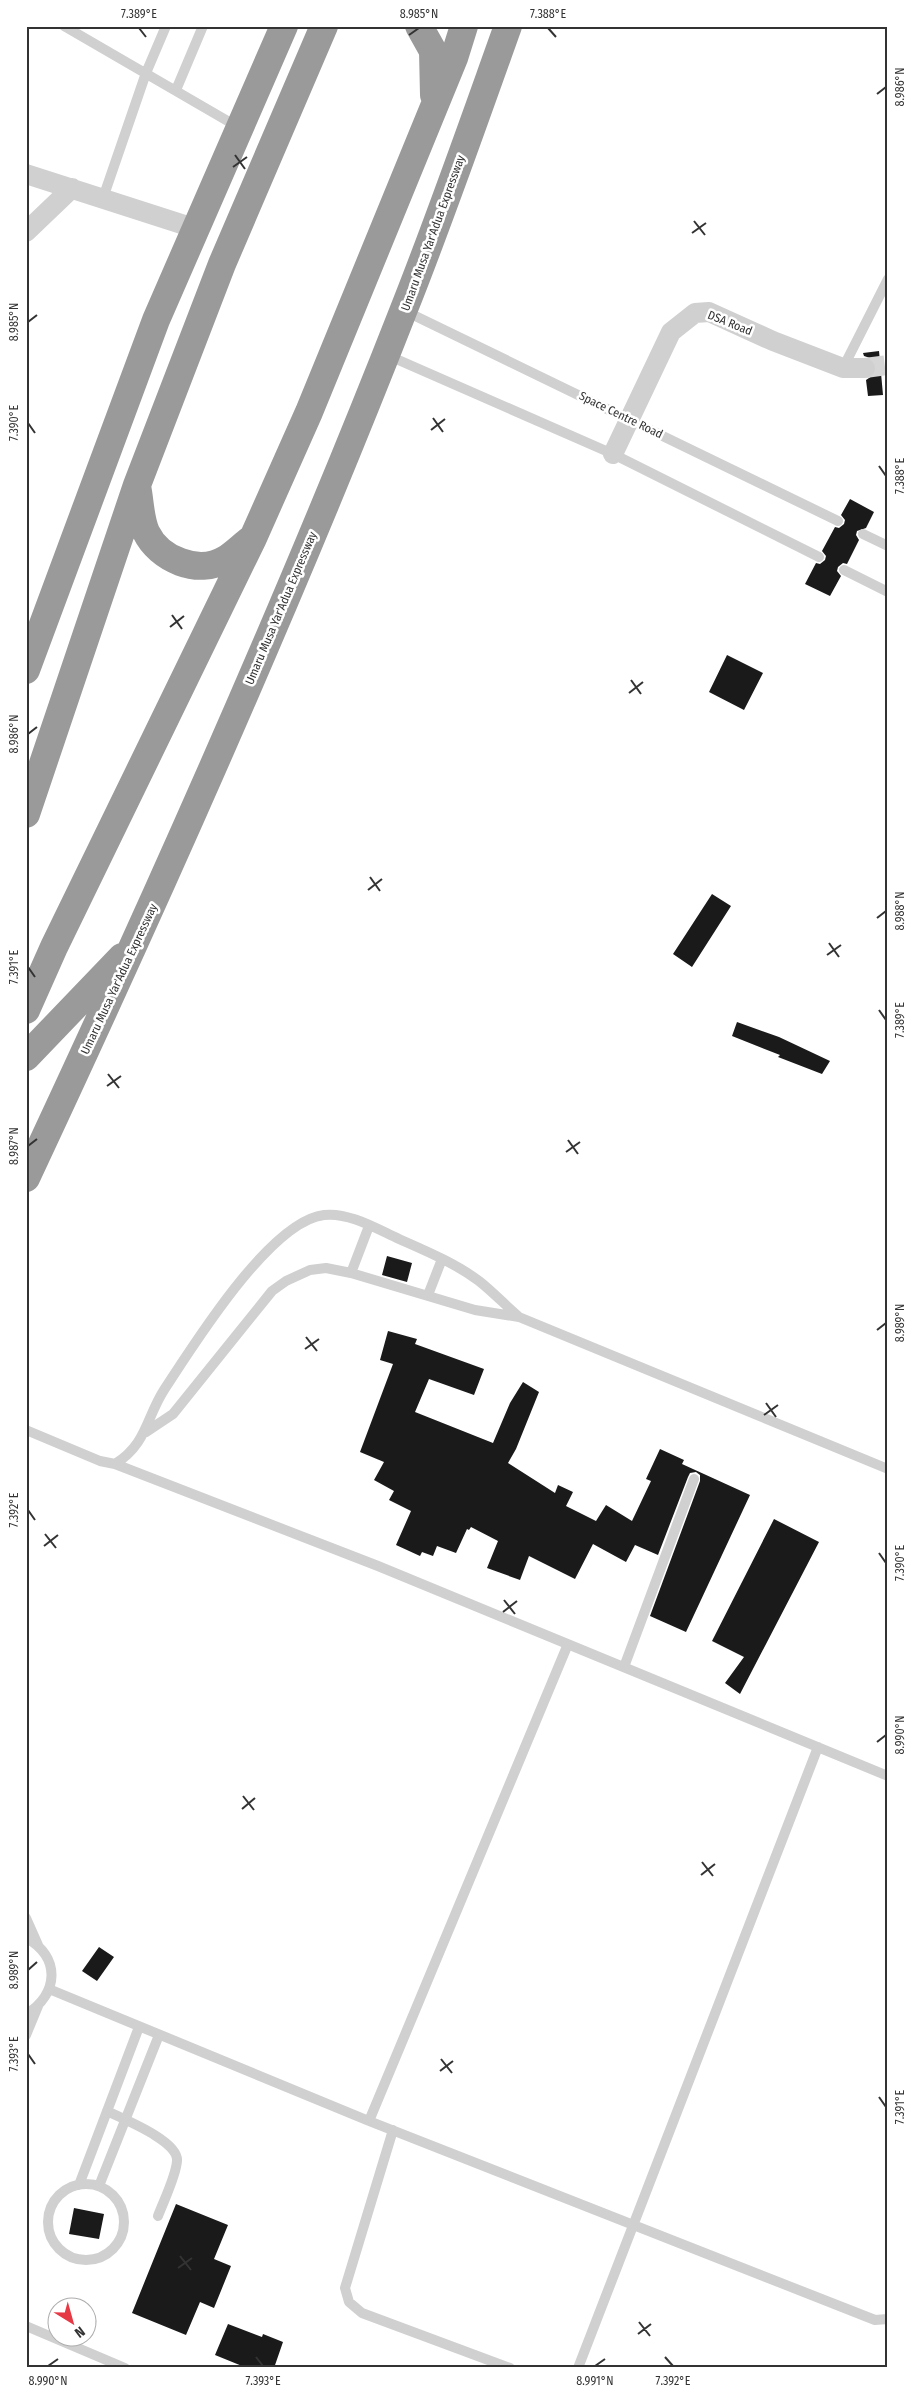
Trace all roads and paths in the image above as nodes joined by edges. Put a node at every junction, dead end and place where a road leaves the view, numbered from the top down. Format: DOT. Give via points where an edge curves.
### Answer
graph roads {
  1 [pos="64,26"];
  2 [pos="166,26"];
  3 [pos="203,26"];
  4 [pos="284,26"];
  5 [pos="324,26"];
  6 [pos="338,26"];
  7 [pos="419,26"];
  8 [pos="464,26"];
  9 [pos="508,26"];
  10 [pos="310,59"];
  11 [pos="146,73"];
  12 [pos="176,90"];
  13 [pos="434,107"];
  14 [pos="240,128"];
  15 [pos="26,174"];
  16 [pos="72,188"];
  17 [pos="103,198"];
  18 [pos="197,229"];
  19 [pos="26,232"];
  20 [pos="888,279"];
  21 [pos="404,310"];
  22 [pos="386,354"];
  23 [pos="843,368"];
  24 [pos="865,368"];
  25 [pos="630,419"];
  26 [pos="613,454"];
  27 [pos="137,485"];
  28 [pos="838,521"];
  29 [pos="863,534"];
  30 [pos="253,538"];
  31 [pos="888,546"];
  32 [pos="819,557"];
  33 [pos="844,570"];
  34 [pos="888,592"];
  35 [pos="26,670"];
  36 [pos="26,814"];
  37 [pos="138,940"];
  38 [pos="26,1010"];
  39 [pos="26,1057"];
  40 [pos="26,1178"];
  41 [pos="369,1226"];
  42 [pos="442,1259"];
  43 [pos="351,1273"];
  44 [pos="428,1295"];
  45 [pos="519,1317"];
  46 [pos="26,1430"];
  47 [pos="146,1432"];
  48 [pos="115,1464"];
  49 [pos="888,1469"];
  50 [pos="694,1479"];
  51 [pos="568,1644"];
  52 [pos="624,1667"];
  53 [pos="818,1747"];
  54 [pos="888,1776"];
  55 [pos="26,1918"];
  56 [pos="26,1938"];
  57 [pos="39,1946"];
  58 [pos="50,1989"];
  59 [pos="38,2006"];
  60 [pos="26,2014"];
  61 [pos="139,2027"];
  62 [pos="26,2035"];
  63 [pos="159,2036"];
  64 [pos="107,2111"];
  65 [pos="126,2120"];
  66 [pos="369,2121"];
  67 [pos="392,2130"];
  68 [pos="79,2185"];
  69 [pos="99,2186"];
  70 [pos="158,2216"];
  71 [pos="635,2225"];
  72 [pos="888,2319"];
  73 [pos="26,2326"];
  74 [pos="125,2368"];
  75 [pos="510,2368"];
  76 [pos="578,2368"];
  1 -- 11 [label="lane"];
  2 -- 11 [label="lane"];
  3 -- 12 [label="lane"];
  4 -- 14 [label="highway"];
  5 -- 10 [label="highway"];
  6 -- 10 [label="highway"];
  7 -- 13 [label="highway" via="433,51"];
  8 -- 13 [label="highway"];
  9 -- 21 [label="highway, Umaru Musa Yar'Adua Expressway"];
  10 -- 27 [label="highway" via="222,264"];
  11 -- 12 [label="lane"];
  11 -- 17 [label="lane"];
  12 -- 14 [label="lane"];
  13 -- 30 [label="highway" via="309,412"];
  14 -- 18 [label="highway"];
  15 -- 16 [label="street"];
  16 -- 17 [label="street"];
  16 -- 19 [label="street"];
  17 -- 18 [label="street"];
  18 -- 35 [label="highway" via="156,320"];
  20 -- 23 [label="lane"];
  21 -- 22 [label="highway, Umaru Musa Yar'Adua Expressway"];
  21 -- 25 [label="lane, Space Centre Road"];
  22 -- 26 [label="lane"];
  22 -- 37 [label="highway, Umaru Musa Yar'Adua Expressway" via="320,518"];
  23 -- 24 [label="street, DSA Road"];
  23 -- 25 [label="street, DSA Road" via="709,312 694,313 671,332"];
  25 -- 26 [label="street, DSA Road"];
  25 -- 28 [label="lane, Space Centre Road"];
  26 -- 32 [label="lane"];
  27 -- 30 [label="highway" via="145,531 161,553 182,563 204,565 224,560"];
  27 -- 36 [label="highway"];
  29 -- 31 [label="lane"];
  30 -- 38 [label="highway"];
  33 -- 34 [label="lane"];
  37 -- 39 [label="highway"];
  37 -- 40 [label="highway, Umaru Musa Yar'Adua Expressway"];
  41 -- 42 [label="lane"];
  41 -- 43 [label="lane"];
  41 -- 47 [label="lane" via="339,1215 323,1215 281,1237 232,1292 192,1348 156,1404"];
  42 -- 44 [label="lane"];
  42 -- 45 [label="lane" via="479,1281"];
  43 -- 44 [label="lane"];
  43 -- 47 [label="lane" via="326,1268 310,1270 272,1291 173,1414"];
  44 -- 45 [label="lane" via="475,1310"];
  45 -- 49 [label="lane"];
  46 -- 48 [label="lane" via="100,1461"];
  47 -- 48 [label="lane" via="128,1456"];
  48 -- 51 [label="lane"];
  50 -- 52 [label="lane"];
  51 -- 52 [label="lane"];
  51 -- 66 [label="lane"];
  52 -- 53 [label="lane"];
  53 -- 54 [label="lane"];
  53 -- 71 [label="lane"];
  55 -- 57 [label="lane"];
  56 -- 57 [label="lane"];
  57 -- 58 [label="lane" via="52,1969"];
  58 -- 59 [label="lane"];
  58 -- 61 [label="lane"];
  59 -- 60 [label="lane"];
  59 -- 62 [label="lane"];
  61 -- 63 [label="lane"];
  61 -- 64 [label="lane"];
  63 -- 65 [label="lane"];
  63 -- 66 [label="lane"];
  64 -- 65 [label="lane"];
  64 -- 68 [label="lane"];
  65 -- 69 [label="lane"];
  65 -- 70 [label="lane" via="168,2143 176,2153 177,2163"];
  66 -- 67 [label="lane"];
  67 -- 71 [label="lane"];
  67 -- 75 [label="lane" via="345,2288 349,2302 362,2313"];
  68 -- 69 [label="lane"];
  68 -- 69 [label="lane" via="57,2198 48,2221 50,2234 65,2254 90,2260 112,2250 124,2227 118,2202"];
  71 -- 72 [label="lane" via="875,2320"];
  71 -- 76 [label="lane"];
  73 -- 74 [label="lane"];
}
